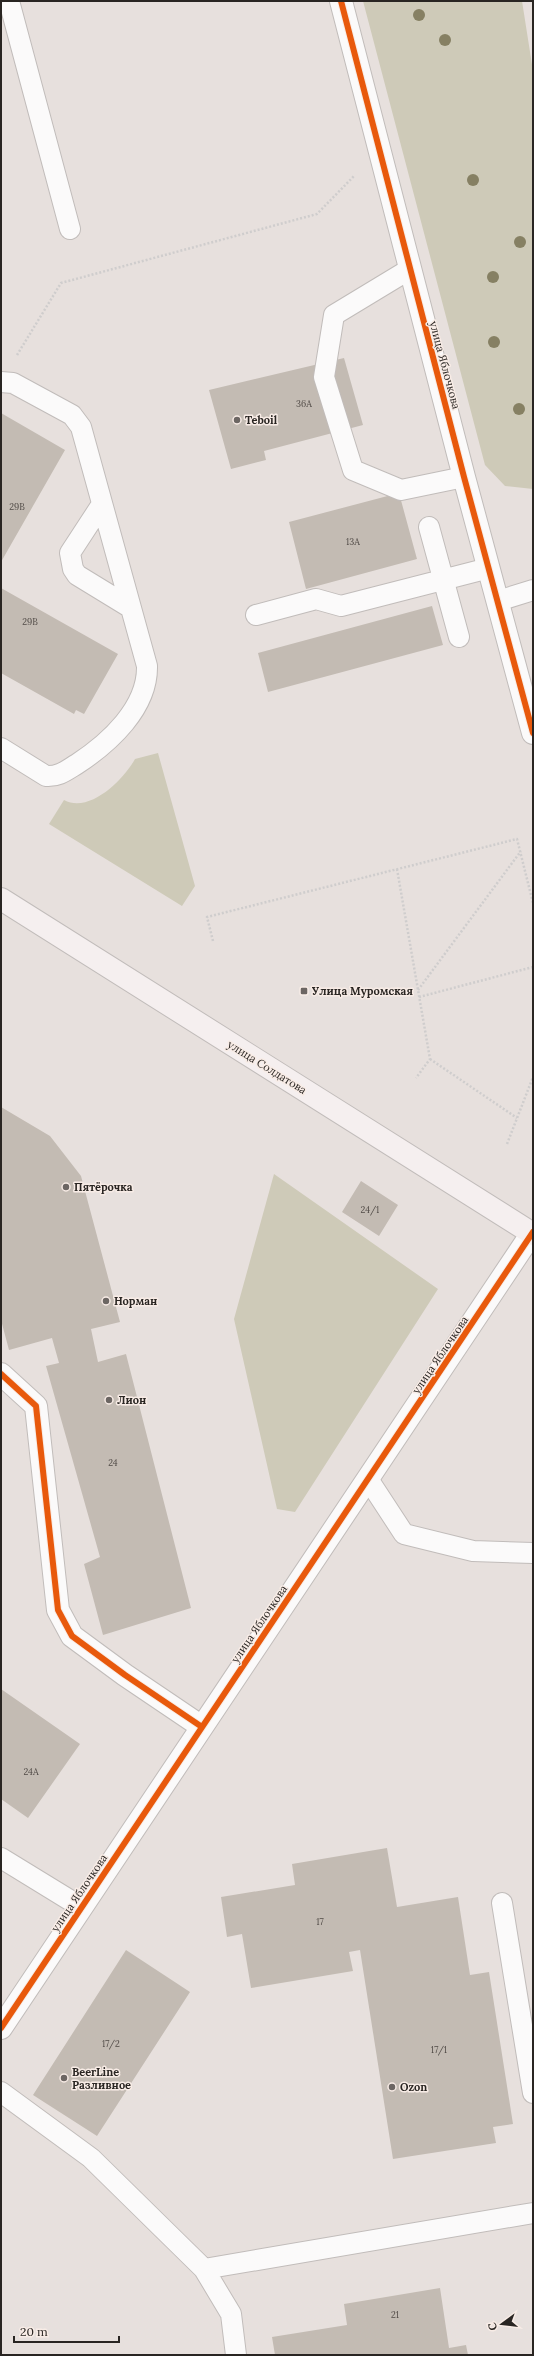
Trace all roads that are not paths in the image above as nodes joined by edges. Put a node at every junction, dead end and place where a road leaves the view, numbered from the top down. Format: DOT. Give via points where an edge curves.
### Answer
graph roads {
  1 [pos="9,1"];
  2 [pos="341,1"];
  3 [pos="70,228"];
  4 [pos="410,269"];
  5 [pos="1,382"];
  6 [pos="464,477"];
  7 [pos="102,504"];
  8 [pos="429,527"];
  9 [pos="489,568"];
  10 [pos="443,579"];
  11 [pos="533,590"];
  12 [pos="498,601"];
  13 [pos="131,608"];
  14 [pos="256,616"];
  15 [pos="459,637"];
  16 [pos="533,733"];
  17 [pos="1,748"];
  18 [pos="1,899"];
  19 [pos="533,1233"];
  20 [pos="1,1374"];
  21 [pos="368,1479"];
  22 [pos="533,1553"];
  23 [pos="202,1727"];
  24 [pos="1,1858"];
  25 [pos="502,1903"];
  26 [pos="82,1907"];
  27 [pos="1,2028"];
  28 [pos="1,2092"];
  29 [pos="533,2093"];
  30 [pos="533,2213"];
  31 [pos="204,2269"];
  32 [pos="236,2355"];
  1 -- 3 [label="lane"];
  2 -- 4 [label="street, улица Яблочкова"];
  4 -- 6 [label="street, улица Яблочкова"];
  4 -- 6 [label="lane" via="334,315 324,377 353,470 401,490"];
  5 -- 7 [label="lane" via="14,383 77,420"];
  6 -- 9 [label="street, улица Яблочкова"];
  7 -- 13 [label="lane"];
  7 -- 13 [label="lane" via="70,553 73,569 77,575"];
  8 -- 10 [label="lane"];
  9 -- 10 [label="lane"];
  9 -- 12 [label="street, улица Яблочкова"];
  10 -- 14 [label="lane" via="341,606 316,599"];
  10 -- 15 [label="lane"];
  11 -- 12 [label="lane"];
  12 -- 16 [label="street, улица Яблочкова"];
  13 -- 17 [label="lane" via="147,666 146,678 139,700 118,731 87,757 54,777 46,776"];
  18 -- 19 [label="main road, улица Солдатова"];
  19 -- 21 [label="street, улица Яблочкова"];
  20 -- 23 [label="street" via="36,1406 58,1610 72,1636"];
  21 -- 22 [label="lane" via="404,1534 473,1551"];
  21 -- 23 [label="street, улица Яблочкова"];
  23 -- 26 [label="street, улица Яблочкова"];
  24 -- 26 [label="lane"];
  25 -- 29 [label="lane"];
  26 -- 27 [label="street, улица Яблочкова"];
  28 -- 31 [label="lane" via="91,2158"];
  30 -- 31 [label="lane"];
  31 -- 32 [label="lane" via="230,2314"];
}
